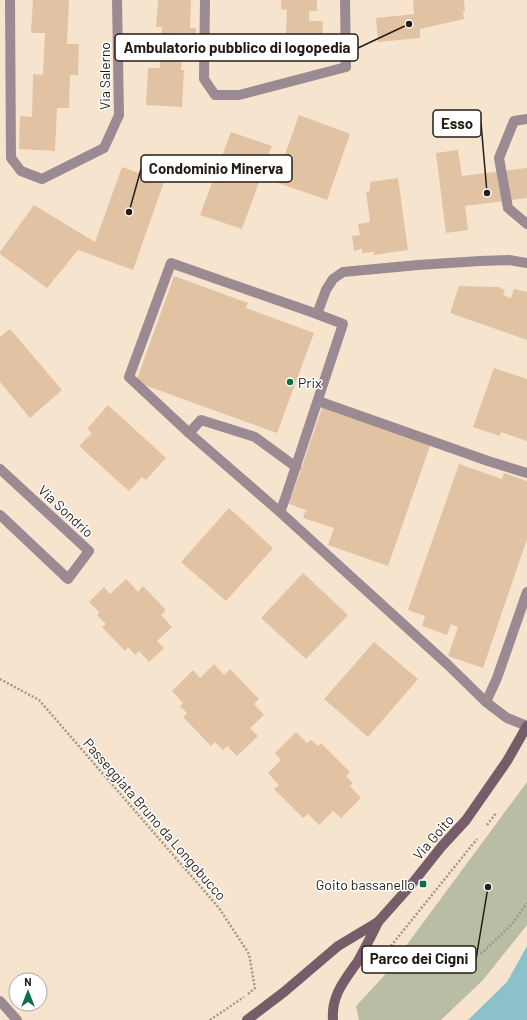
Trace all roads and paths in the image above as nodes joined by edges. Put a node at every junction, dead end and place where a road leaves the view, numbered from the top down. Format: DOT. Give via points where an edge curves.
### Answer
graph roads {
  1 [pos="10,0"];
  2 [pos="117,0"];
  3 [pos="205,0"];
  4 [pos="345,0"];
  5 [pos="527,119"];
  6 [pos="527,224"];
  7 [pos="527,263"];
  8 [pos="317,314"];
  9 [pos="318,401"];
  10 [pos="188,433"];
  11 [pos="296,467"];
  12 [pos="0,469"];
  13 [pos="527,473"];
  14 [pos="280,512"];
  15 [pos="0,515"];
  16 [pos="527,592"];
  17 [pos="0,679"];
  18 [pos="486,702"];
  19 [pos="527,726"];
  20 [pos="498,810"];
  21 [pos="483,831"];
  22 [pos="479,836"];
  23 [pos="527,903"];
  24 [pos="378,922"];
  25 [pos="0,1001"];
  26 [pos="17,1020"];
  27 [pos="210,1020"];
  28 [pos="247,1020"];
  29 [pos="334,1020"];
  1 -- 2 [label="street, Via Salerno" via="11,158 21,171 42,178 104,148 119,115"];
  3 -- 4 [label="street" via="204,79 215,94 239,94 346,67"];
  5 -- 6 [label="street" via="514,121 500,158 508,208"];
  7 -- 8 [label="street" via="509,260 480,261 343,272 333,279 326,290"];
  8 -- 9 [label="street" via="343,324"];
  8 -- 10 [label="street" via="171,263 129,377"];
  9 -- 11 [label="street"];
  9 -- 13 [label="street"];
  10 -- 11 [label="street" via="201,420 255,437"];
  10 -- 14 [label="street"];
  11 -- 14 [label="street"];
  12 -- 15 [label="street, Via Sondrio" via="89,551 68,579"];
  14 -- 18 [label="street"];
  16 -- 18 [label="street"];
  17 -- 27 [label="path, Passeggiata Bruno da Longobucco" via="40,700 219,908 249,954 255,988"];
  18 -- 19 [label="street" via="507,718"];
  19 -- 24 [label="main road, Via Goito" via="507,761 466,820"];
  20 -- 21 [label="path"];
  22 -- 23 [label="path" via="384,954 412,965 448,964 483,952 511,925"];
  24 -- 28 [label="main road, Via Goito" via="338,946"];
  24 -- 29 [label="main road" via="341,985 335,999"];
  25 -- 26 [label="street"];
}
